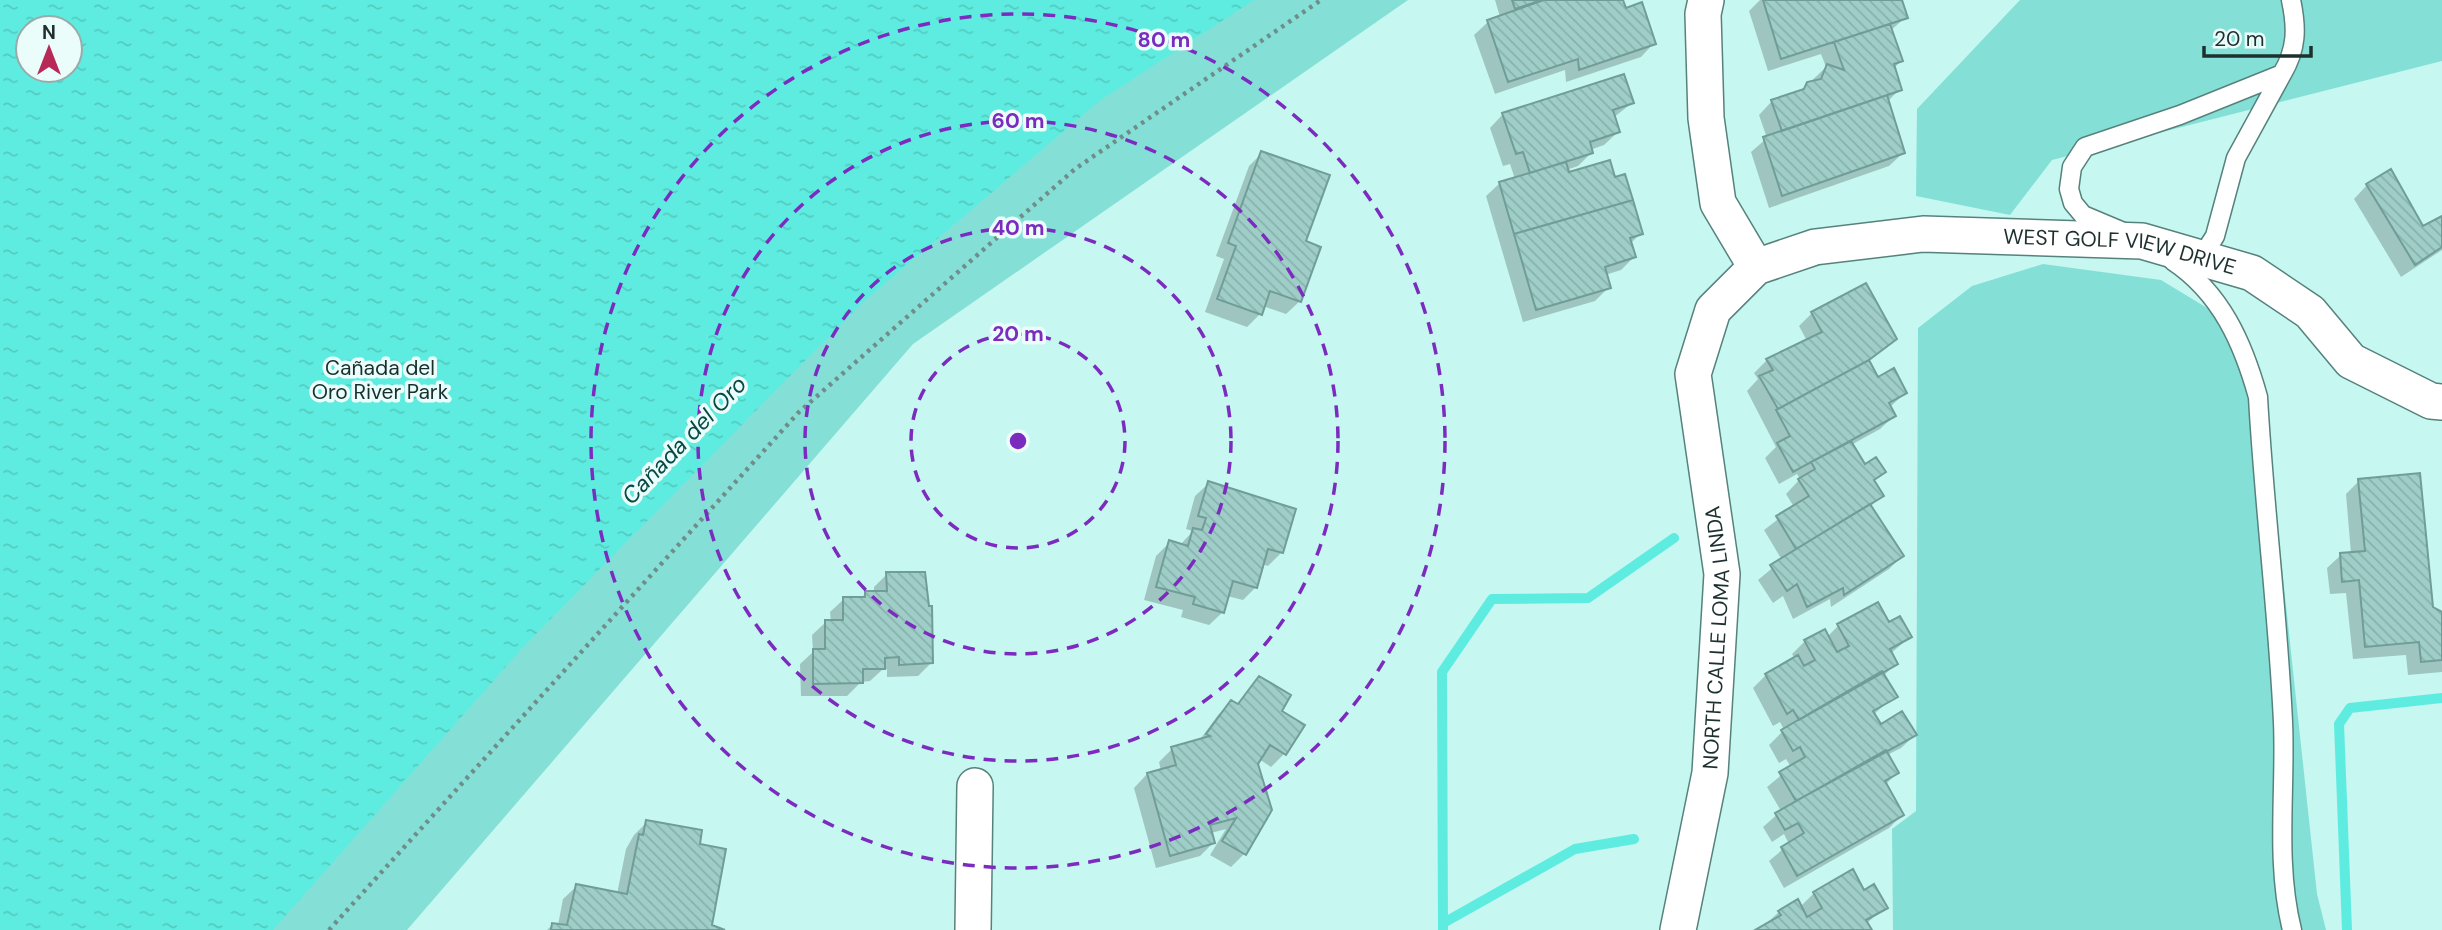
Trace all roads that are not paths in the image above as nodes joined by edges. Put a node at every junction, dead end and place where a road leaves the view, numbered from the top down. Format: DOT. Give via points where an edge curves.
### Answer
graph roads {
  1 [pos="1706,0"];
  2 [pos="2291,0"];
  3 [pos="2282,74"];
  4 [pos="2142,241"];
  5 [pos="1756,267"];
  6 [pos="2199,267"];
  7 [pos="2442,402"];
  8 [pos="975,786"];
  9 [pos="973,930"];
  10 [pos="1678,930"];
  11 [pos="2292,930"];
  1 -- 5 [label="street" via="1706,118 1718,203"];
  2 -- 3 [label="lane" via="2297,33"];
  3 -- 4 [label="lane" via="2085,147 2072,167 2069,189 2073,203 2083,215"];
  3 -- 6 [label="lane" via="2236,158 2215,236"];
  4 -- 5 [label="street, WEST GOLF VIEW DRIVE" via="1923,234 1815,247"];
  4 -- 6 [label="street, WEST GOLF VIEW DRIVE"];
  5 -- 10 [label="street, NORTH CALLE LOMA LINDA" via="1713,310 1693,374 1722,574 1710,774"];
  6 -- 7 [label="street, WEST GOLF VIEW DRIVE" via="2252,273 2310,312 2351,361 2431,401"];
  6 -- 11 [label="lane" via="2245,353 2258,397 2283,721 2286,906"];
  8 -- 9 [label="street"];
}
